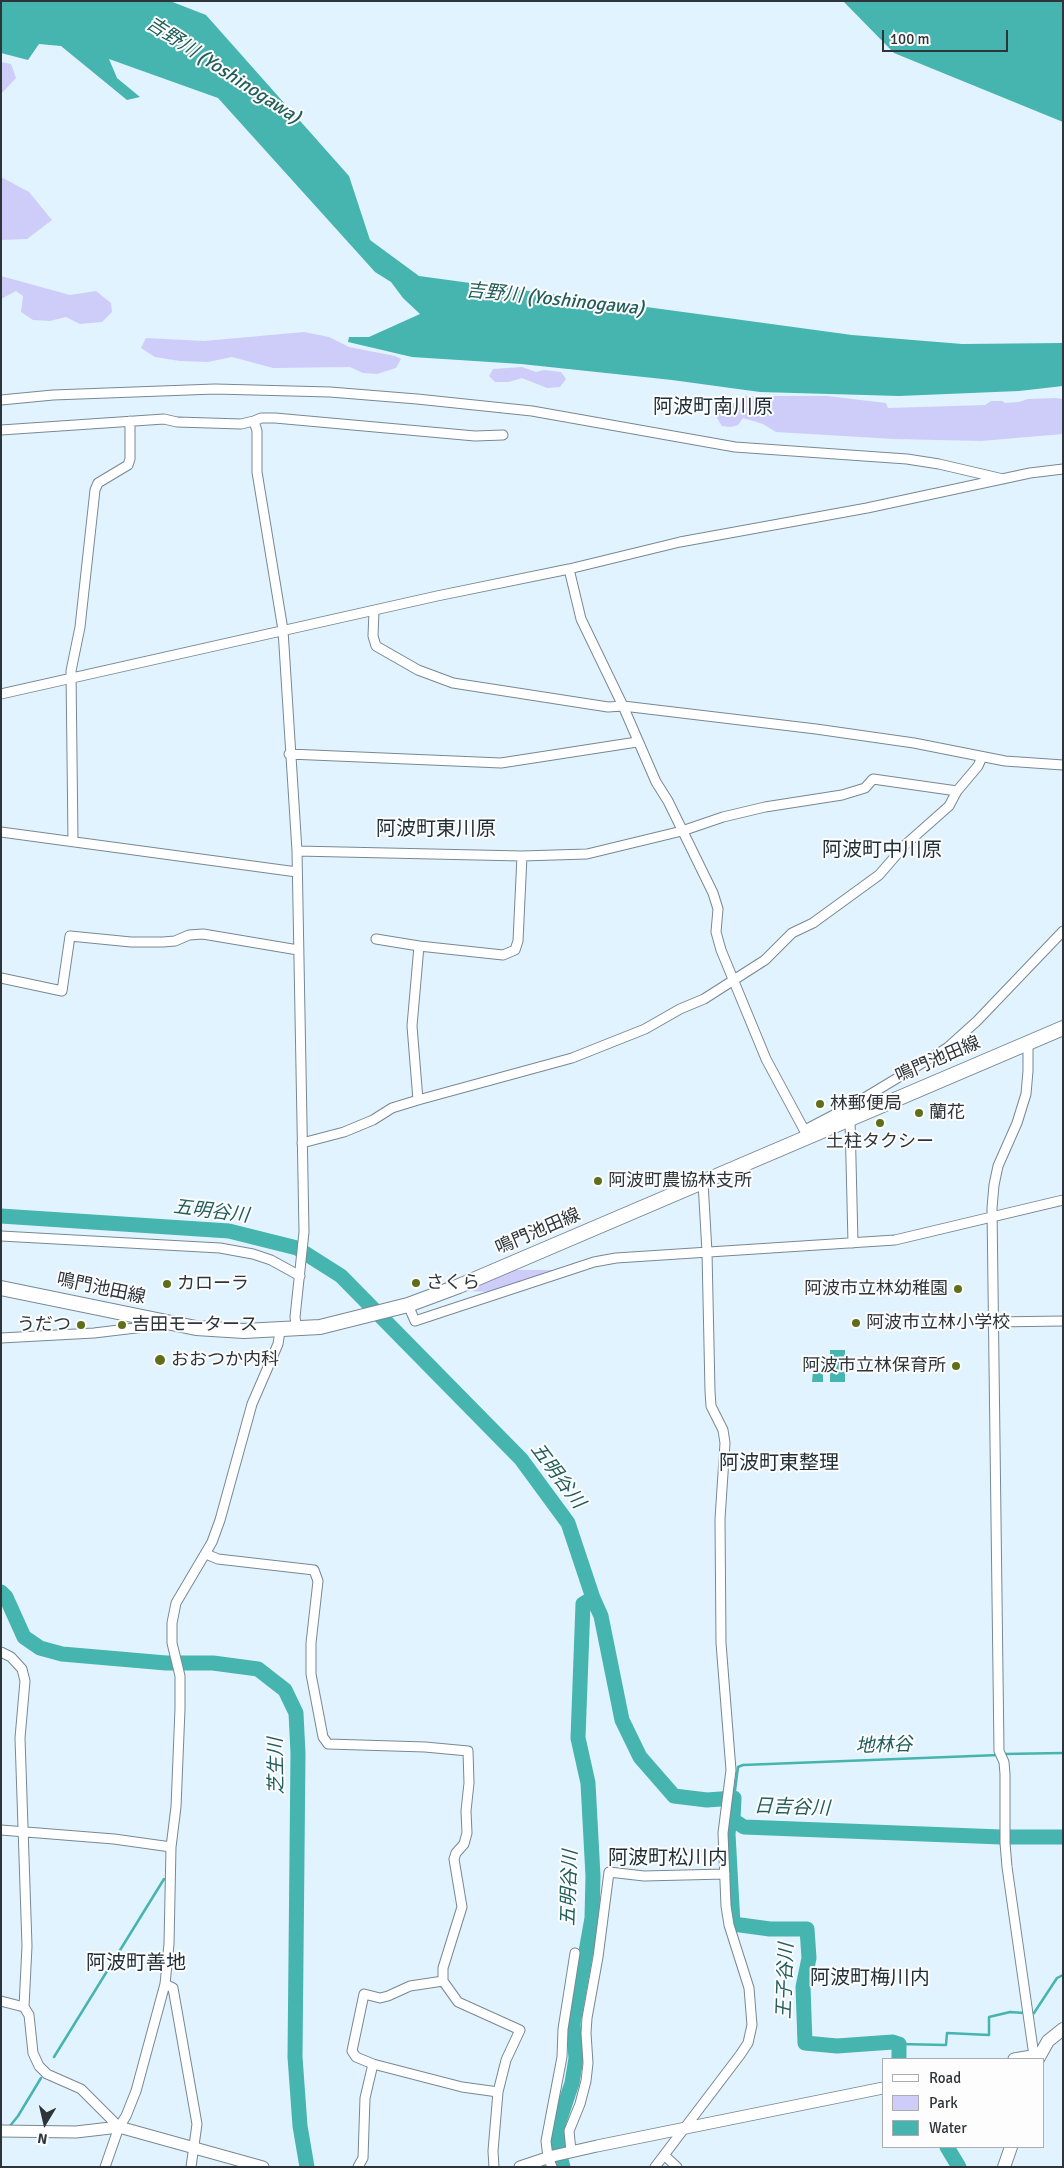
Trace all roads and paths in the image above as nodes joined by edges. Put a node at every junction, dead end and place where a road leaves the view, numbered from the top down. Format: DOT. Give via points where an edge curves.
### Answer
graph roads {
  1 [pos="1,400"];
  2 [pos="130,421"];
  3 [pos="254,421"];
  4 [pos="1,430"];
  5 [pos="504,435"];
  6 [pos="1063,469"];
  7 [pos="1003,479"];
  8 [pos="569,569"];
  9 [pos="374,611"];
  10 [pos="283,630"];
  11 [pos="71,678"];
  12 [pos="1,694"];
  13 [pos="623,706"];
  14 [pos="637,742"];
  15 [pos="289,754"];
  16 [pos="982,757"];
  17 [pos="1063,765"];
  18 [pos="957,791"];
  19 [pos="682,831"];
  20 [pos="1,832"];
  21 [pos="73,842"];
  22 [pos="297,850"];
  23 [pos="522,856"];
  24 [pos="297,872"];
  25 [pos="1063,931"];
  26 [pos="376,939"];
  27 [pos="419,946"];
  28 [pos="298,950"];
  29 [pos="1,978"];
  30 [pos="733,980"];
  31 [pos="1063,1028"];
  32 [pos="1028,1042"];
  33 [pos="418,1100"];
  34 [pos="850,1119"];
  35 [pos="807,1133"];
  36 [pos="302,1142"];
  37 [pos="703,1182"];
  38 [pos="1063,1200"];
  39 [pos="993,1217"];
  40 [pos="1,1236"];
  41 [pos="853,1243"];
  42 [pos="707,1252"];
  43 [pos="300,1274"];
  44 [pos="1,1288"];
  45 [pos="402,1306"];
  46 [pos="160,1321"];
  47 [pos="1063,1321"];
  48 [pos="994,1322"];
  49 [pos="298,1330"];
  50 [pos="280,1331"];
  51 [pos="1,1338"];
  52 [pos="206,1554"];
  53 [pos="1,1652"];
  54 [pos="1,1830"];
  55 [pos="24,1831"];
  56 [pos="171,1847"];
  57 [pos="725,1874"];
  58 [pos="576,1952"];
  59 [pos="443,1981"];
  60 [pos="165,1984"];
  61 [pos="1,2001"];
  62 [pos="24,2007"];
  63 [pos="1063,2029"];
  64 [pos="1038,2057"];
  65 [pos="373,2064"];
  66 [pos="882,2088"];
  67 [pos="498,2092"];
  68 [pos="119,2127"];
  69 [pos="686,2127"];
  70 [pos="1,2131"];
  71 [pos="194,2148"];
  72 [pos="1011,2148"];
  73 [pos="569,2152"];
  74 [pos="664,2155"];
  75 [pos="551,2160"];
  76 [pos="105,2167"];
  77 [pos="191,2167"];
  78 [pos="263,2167"];
  79 [pos="358,2167"];
  80 [pos="494,2167"];
  81 [pos="520,2167"];
  82 [pos="655,2167"];
  83 [pos="676,2167"];
  84 [pos="1004,2167"];
  1 -- 7 [label="street" via="215,389 418,398 532,411 735,446 931,463"];
  2 -- 3 [label="street" via="164,419 242,424"];
  2 -- 4 [label="street"];
  2 -- 11 [label="street" via="128,465 98,483 96,490"];
  3 -- 5 [label="street" via="275,418 475,436"];
  3 -- 10 [label="street" via="257,472"];
  6 -- 7 [label="street"];
  7 -- 8 [label="street" via="680,542"];
  8 -- 9 [label="street"];
  8 -- 13 [label="street" via="581,619"];
  9 -- 10 [label="street"];
  9 -- 13 [label="street" via="376,646 426,674 499,692 608,707"];
  10 -- 11 [label="street"];
  10 -- 15 [label="street"];
  11 -- 12 [label="street"];
  11 -- 21 [label="street"];
  13 -- 14 [label="street"];
  13 -- 16 [label="street" via="914,743"];
  14 -- 15 [label="street" via="501,763"];
  14 -- 19 [label="street"];
  15 -- 22 [label="street"];
  16 -- 17 [label="street"];
  16 -- 18 [label="street"];
  18 -- 19 [label="street" via="873,779 865,788 842,795 765,807"];
  18 -- 30 [label="street" via="948,806 905,845 879,875 813,923 792,933 765,960"];
  19 -- 23 [label="street" via="587,854"];
  19 -- 30 [label="street" via="713,893 718,909 716,932 720,950"];
  20 -- 21 [label="street"];
  21 -- 24 [label="street"];
  22 -- 23 [label="street"];
  22 -- 24 [label="street"];
  23 -- 27 [label="street" via="515,950 503,955"];
  24 -- 28 [label="street"];
  25 -- 35 [label="street" via="947,1048"];
  26 -- 27 [label="street"];
  27 -- 33 [label="street" via="412,1026"];
  28 -- 29 [label="street" via="203,934 190,935 175,942 131,942 70,936 62,991"];
  28 -- 36 [label="street"];
  30 -- 33 [label="street" via="645,1029 572,1058"];
  30 -- 35 [label="street" via="766,1059"];
  31 -- 32 [label="main road, 鳴門池田線"];
  32 -- 34 [label="main road, 鳴門池田線"];
  32 -- 39 [label="street" via="1026,1094 998,1166"];
  33 -- 36 [label="street" via="392,1108 344,1132"];
  34 -- 35 [label="main road, 鳴門池田線"];
  34 -- 41 [label="street"];
  35 -- 37 [label="main road, 鳴門池田線"];
  36 -- 43 [label="street"];
  37 -- 42 [label="street"];
  37 -- 45 [label="main road, 鳴門池田線" via="459,1286"];
  38 -- 39 [label="street"];
  39 -- 41 [label="street" via="895,1240"];
  39 -- 48 [label="street"];
  40 -- 43 [label="street" via="220,1248 262,1257"];
  41 -- 42 [label="street"];
  42 -- 45 [label="street" via="594,1262 415,1321"];
  42 -- 57 [label="street" via="711,1406 723,1430 725,1443 720,1518 720,1643 731,1770 724,1823"];
  43 -- 49 [label="street" via="295,1317"];
  44 -- 46 [label="main road, 鳴門池田線"];
  45 -- 49 [label="main road, 鳴門池田線"];
  46 -- 50 [label="main road, 鳴門池田線" via="196,1328"];
  46 -- 51 [label="street" via="144,1327 94,1333"];
  47 -- 48 [label="street"];
  48 -- 64 [label="street" via="1005,1842 1033,2049"];
  49 -- 50 [label="main road, 鳴門池田線"];
  50 -- 52 [label="street" via="278,1344 252,1404 220,1520"];
  52 -- 56 [label="street" via="176,1603 172,1623 172,1643 180,1676 176,1808"];
  52 -- 59 [label="street" via="218,1559 314,1570 318,1581 311,1643 312,1674 323,1737 328,1744 468,1751 467,1833 454,1859 462,1907"];
  53 -- 55 [label="street" via="12,1657 22,1669 25,1681 20,1738"];
  54 -- 55 [label="street"];
  55 -- 56 [label="street"];
  55 -- 62 [label="street" via="27,1946"];
  56 -- 60 [label="street"];
  57 -- 69 [label="street" via="729,1925 749,1988 752,2025 748,2043"];
  57 -- 73 [label="street" via="644,1876 609,1872 587,2018 586,2081 569,2131"];
  58 -- 75 [label="street" via="563,2029 562,2057 546,2141"];
  59 -- 65 [label="street" via="410,1986 380,1998 364,1994 352,2051 356,2057"];
  59 -- 67 [label="street" via="458,2002 520,2030 506,2060"];
  60 -- 68 [label="street" via="136,2091"];
  60 -- 71 [label="street" via="173,1988 188,2072 197,2124"];
  61 -- 62 [label="street"];
  62 -- 68 [label="street" via="29,2015 33,2053 38,2066 47,2074 81,2088"];
  63 -- 64 [label="main road" via="1048,2041"];
  65 -- 67 [label="street" via="462,2087"];
  65 -- 79 [label="street" via="365,2098 363,2158"];
  66 -- 69 [label="street"];
  67 -- 80 [label="street"];
  68 -- 70 [label="street" via="76,2132"];
  68 -- 71 [label="street"];
  68 -- 76 [label="street"];
  69 -- 73 [label="street"];
  69 -- 74 [label="street"];
  71 -- 77 [label="street"];
  71 -- 78 [label="street"];
  72 -- 84 [label="main road"];
  73 -- 75 [label="street"];
  74 -- 82 [label="street"];
  74 -- 83 [label="street"];
  75 -- 81 [label="street"];
}
